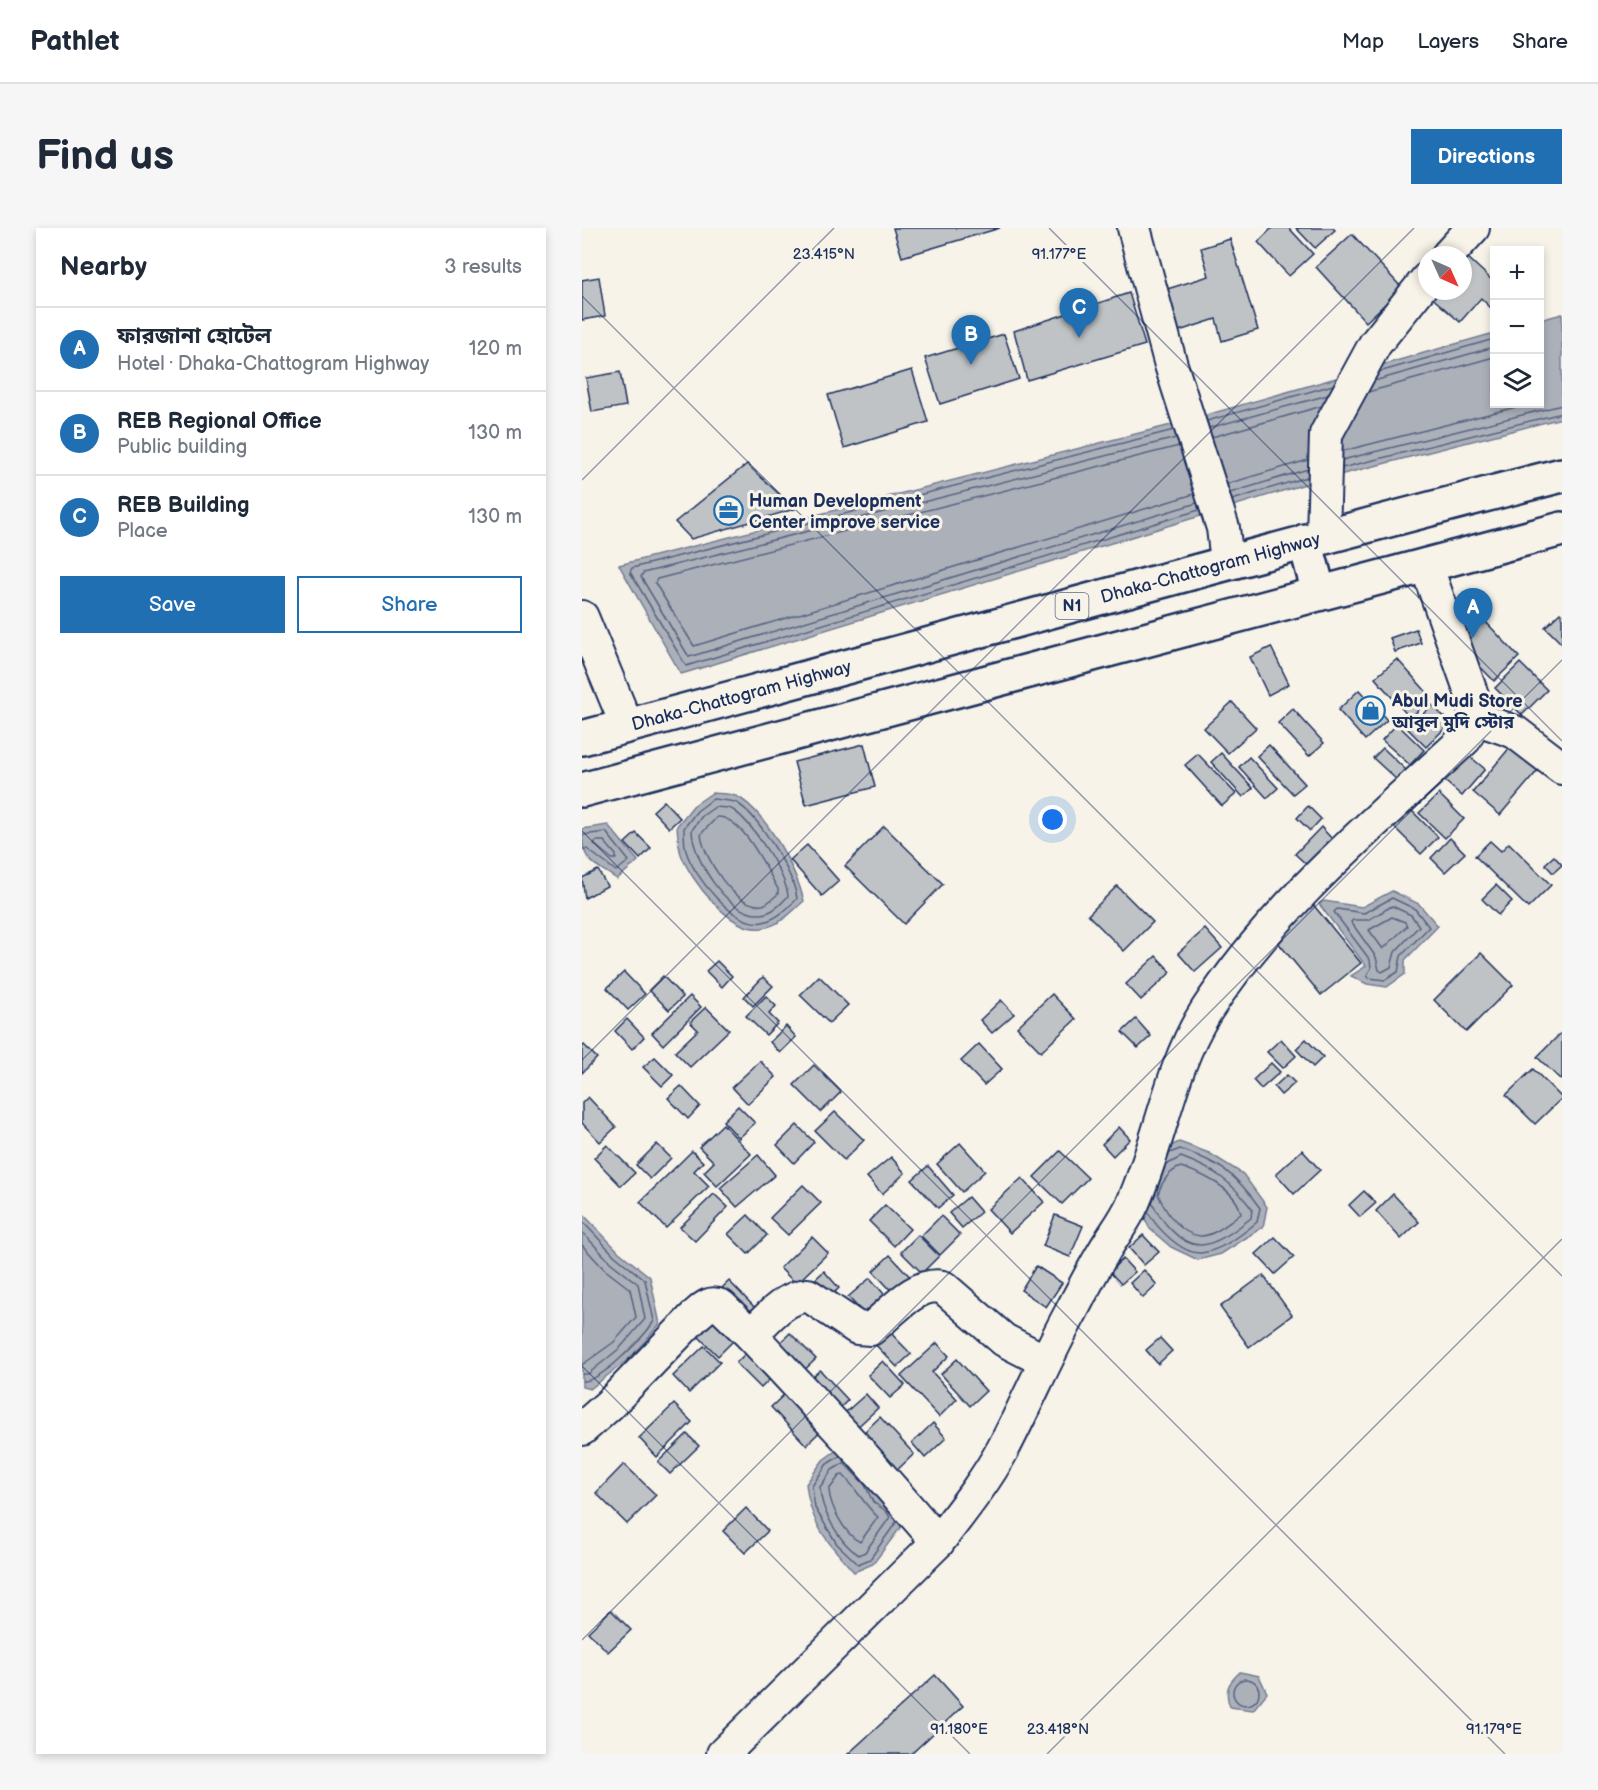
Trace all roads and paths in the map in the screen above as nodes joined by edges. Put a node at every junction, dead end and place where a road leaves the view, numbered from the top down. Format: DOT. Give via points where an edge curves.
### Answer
graph roads {
  1 [pos="1134,228"];
  2 [pos="1473,228"];
  3 [pos="1456,246"];
  4 [pos="1418,290"];
  5 [pos="1562,475"];
  6 [pos="1562,529"];
  7 [pos="1314,538"];
  8 [pos="1227,562"];
  9 [pos="1426,565"];
  10 [pos="1319,593"];
  11 [pos="582,617"];
  12 [pos="1475,718"];
  13 [pos="627,726"];
  14 [pos="582,738"];
  15 [pos="1562,768"];
  16 [pos="582,790"];
  17 [pos="751,1335"];
  18 [pos="1045,1361"];
  19 [pos="582,1429"];
  20 [pos="938,1542"];
  21 [pos="723,1754"];
  1 -- 8 [label="street" via="1171,365 1223,528"];
  2 -- 3 [label="street"];
  4 -- 7 [label="street" via="1375,344 1326,434"];
  5 -- 7 [label="highway, Dhaka-Chattogram Highway / N1"];
  6 -- 9 [label="highway"];
  7 -- 8 [label="highway, Dhaka-Chattogram Highway / N1"];
  7 -- 10 [label="highway"];
  8 -- 13 [label="highway, Dhaka-Chattogram Highway / N1"];
  9 -- 10 [label="highway"];
  9 -- 12 [label="street" via="1473,698"];
  10 -- 16 [label="highway"];
  11 -- 13 [label="street"];
  12 -- 15 [label="street" via="1515,732"];
  12 -- 18 [label="street" via="1465,739 1348,847 1263,936 1206,1012 1185,1051 1132,1205"];
  13 -- 14 [label="highway, Dhaka-Chattogram Highway / N1"];
  17 -- 18 [label="street" via="787,1302 808,1295 857,1328 871,1329 920,1288 933,1285 943,1287 1004,1340"];
  17 -- 19 [label="street" via="720,1306 707,1305"];
  17 -- 20 [label="street"];
  18 -- 20 [label="street" via="1002,1451"];
  20 -- 21 [label="street"];
}
